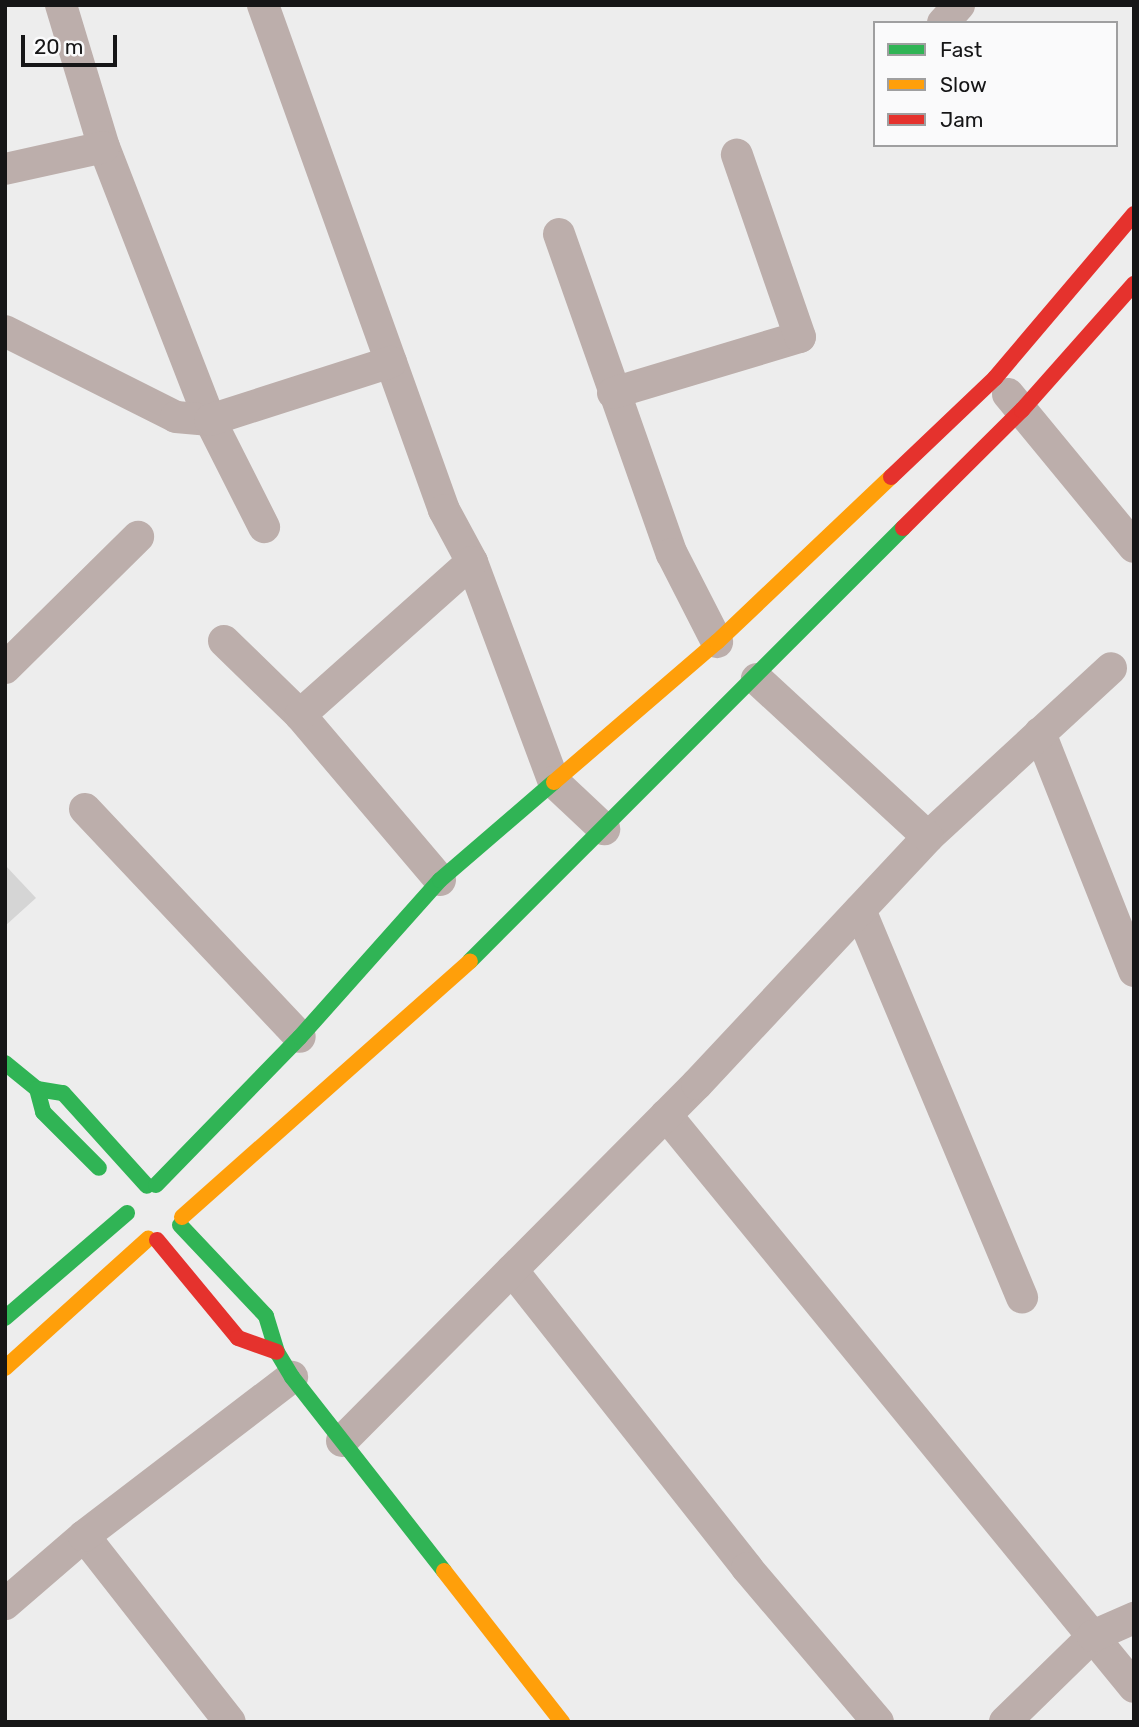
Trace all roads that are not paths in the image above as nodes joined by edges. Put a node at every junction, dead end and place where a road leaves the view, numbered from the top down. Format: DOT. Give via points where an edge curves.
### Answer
graph roads {
  1 [pos="61,5"];
  2 [pos="263,5"];
  3 [pos="959,5"];
  4 [pos="945,21"];
  5 [pos="104,147"];
  6 [pos="737,155"];
  7 [pos="5,169"];
  8 [pos="1134,214"];
  9 [pos="559,234"];
  10 [pos="1134,284"];
  11 [pos="5,331"];
  12 [pos="391,362"];
  13 [pos="995,378"];
  14 [pos="613,393"];
  15 [pos="1022,410"];
  16 [pos="210,420"];
  17 [pos="264,527"];
  18 [pos="138,537"];
  19 [pos="1134,547"];
  20 [pos="472,562"];
  21 [pos="224,641"];
  22 [pos="717,642"];
  23 [pos="5,668"];
  24 [pos="1111,668"];
  25 [pos="757,679"];
  26 [pos="300,715"];
  27 [pos="1040,733"];
  28 [pos="554,782"];
  29 [pos="85,808"];
  30 [pos="604,829"];
  31 [pos="928,837"];
  32 [pos="440,880"];
  33 [pos="860,910"];
  34 [pos="1134,971"];
  35 [pos="300,1037"];
  36 [pos="5,1063"];
  37 [pos="37,1089"];
  38 [pos="666,1115"];
  39 [pos="113,1182"];
  40 [pos="152,1185"];
  41 [pos="127,1213"];
  42 [pos="181,1221"];
  43 [pos="153,1240"];
  44 [pos="512,1270"];
  45 [pos="1022,1297"];
  46 [pos="5,1318"];
  47 [pos="284,1364"];
  48 [pos="5,1368"];
  49 [pos="342,1441"];
  50 [pos="84,1536"];
  51 [pos="5,1604"];
  52 [pos="1134,1618"];
  53 [pos="1093,1636"];
  54 [pos="1134,1687"];
  55 [pos="230,1722"];
  56 [pos="562,1722"];
  57 [pos="878,1722"];
  58 [pos="1005,1722"];
  1 -- 5 [label="street"];
  2 -- 12 [label="street"];
  3 -- 4 [label="street"];
  5 -- 7 [label="street"];
  5 -- 16 [label="street"];
  6 -- 14 [label="street" via="800,337"];
  8 -- 13 [label="street"];
  9 -- 14 [label="street"];
  10 -- 15 [label="street"];
  11 -- 16 [label="street" via="176,417"];
  12 -- 16 [label="street"];
  12 -- 20 [label="street" via="444,510"];
  13 -- 15 [label="street"];
  13 -- 22 [label="street"];
  14 -- 22 [label="street" via="672,554"];
  15 -- 19 [label="street"];
  15 -- 25 [label="street"];
  16 -- 17 [label="street"];
  18 -- 23 [label="street"];
  20 -- 26 [label="street"];
  20 -- 28 [label="street"];
  21 -- 26 [label="street"];
  22 -- 28 [label="street"];
  24 -- 27 [label="street"];
  25 -- 30 [label="street"];
  25 -- 31 [label="street"];
  26 -- 32 [label="street"];
  27 -- 31 [label="street"];
  27 -- 34 [label="street"];
  28 -- 30 [label="street"];
  28 -- 32 [label="street"];
  29 -- 35 [label="street"];
  30 -- 42 [label="street" via="468,963"];
  31 -- 33 [label="street"];
  32 -- 35 [label="street"];
  33 -- 38 [label="street"];
  33 -- 45 [label="street"];
  35 -- 40 [label="street"];
  36 -- 37 [label="street"];
  37 -- 39 [label="street" via="43,1112"];
  37 -- 40 [label="street" via="62,1094"];
  38 -- 44 [label="street"];
  38 -- 53 [label="street"];
  40 -- 41 [label="street" via="132,1196"];
  40 -- 42 [label="street" via="176,1195"];
  41 -- 43 [label="street" via="133,1230"];
  41 -- 46 [label="street"];
  42 -- 43 [label="street"];
  42 -- 47 [label="street" via="266,1316"];
  43 -- 47 [label="street" via="238,1338"];
  43 -- 48 [label="street"];
  44 -- 49 [label="street"];
  44 -- 57 [label="street" via="747,1569"];
  47 -- 49 [label="street"];
  47 -- 50 [label="street"];
  49 -- 56 [label="street"];
  50 -- 51 [label="street"];
  50 -- 55 [label="street"];
  52 -- 53 [label="street"];
  53 -- 54 [label="street"];
  53 -- 58 [label="street"];
}
